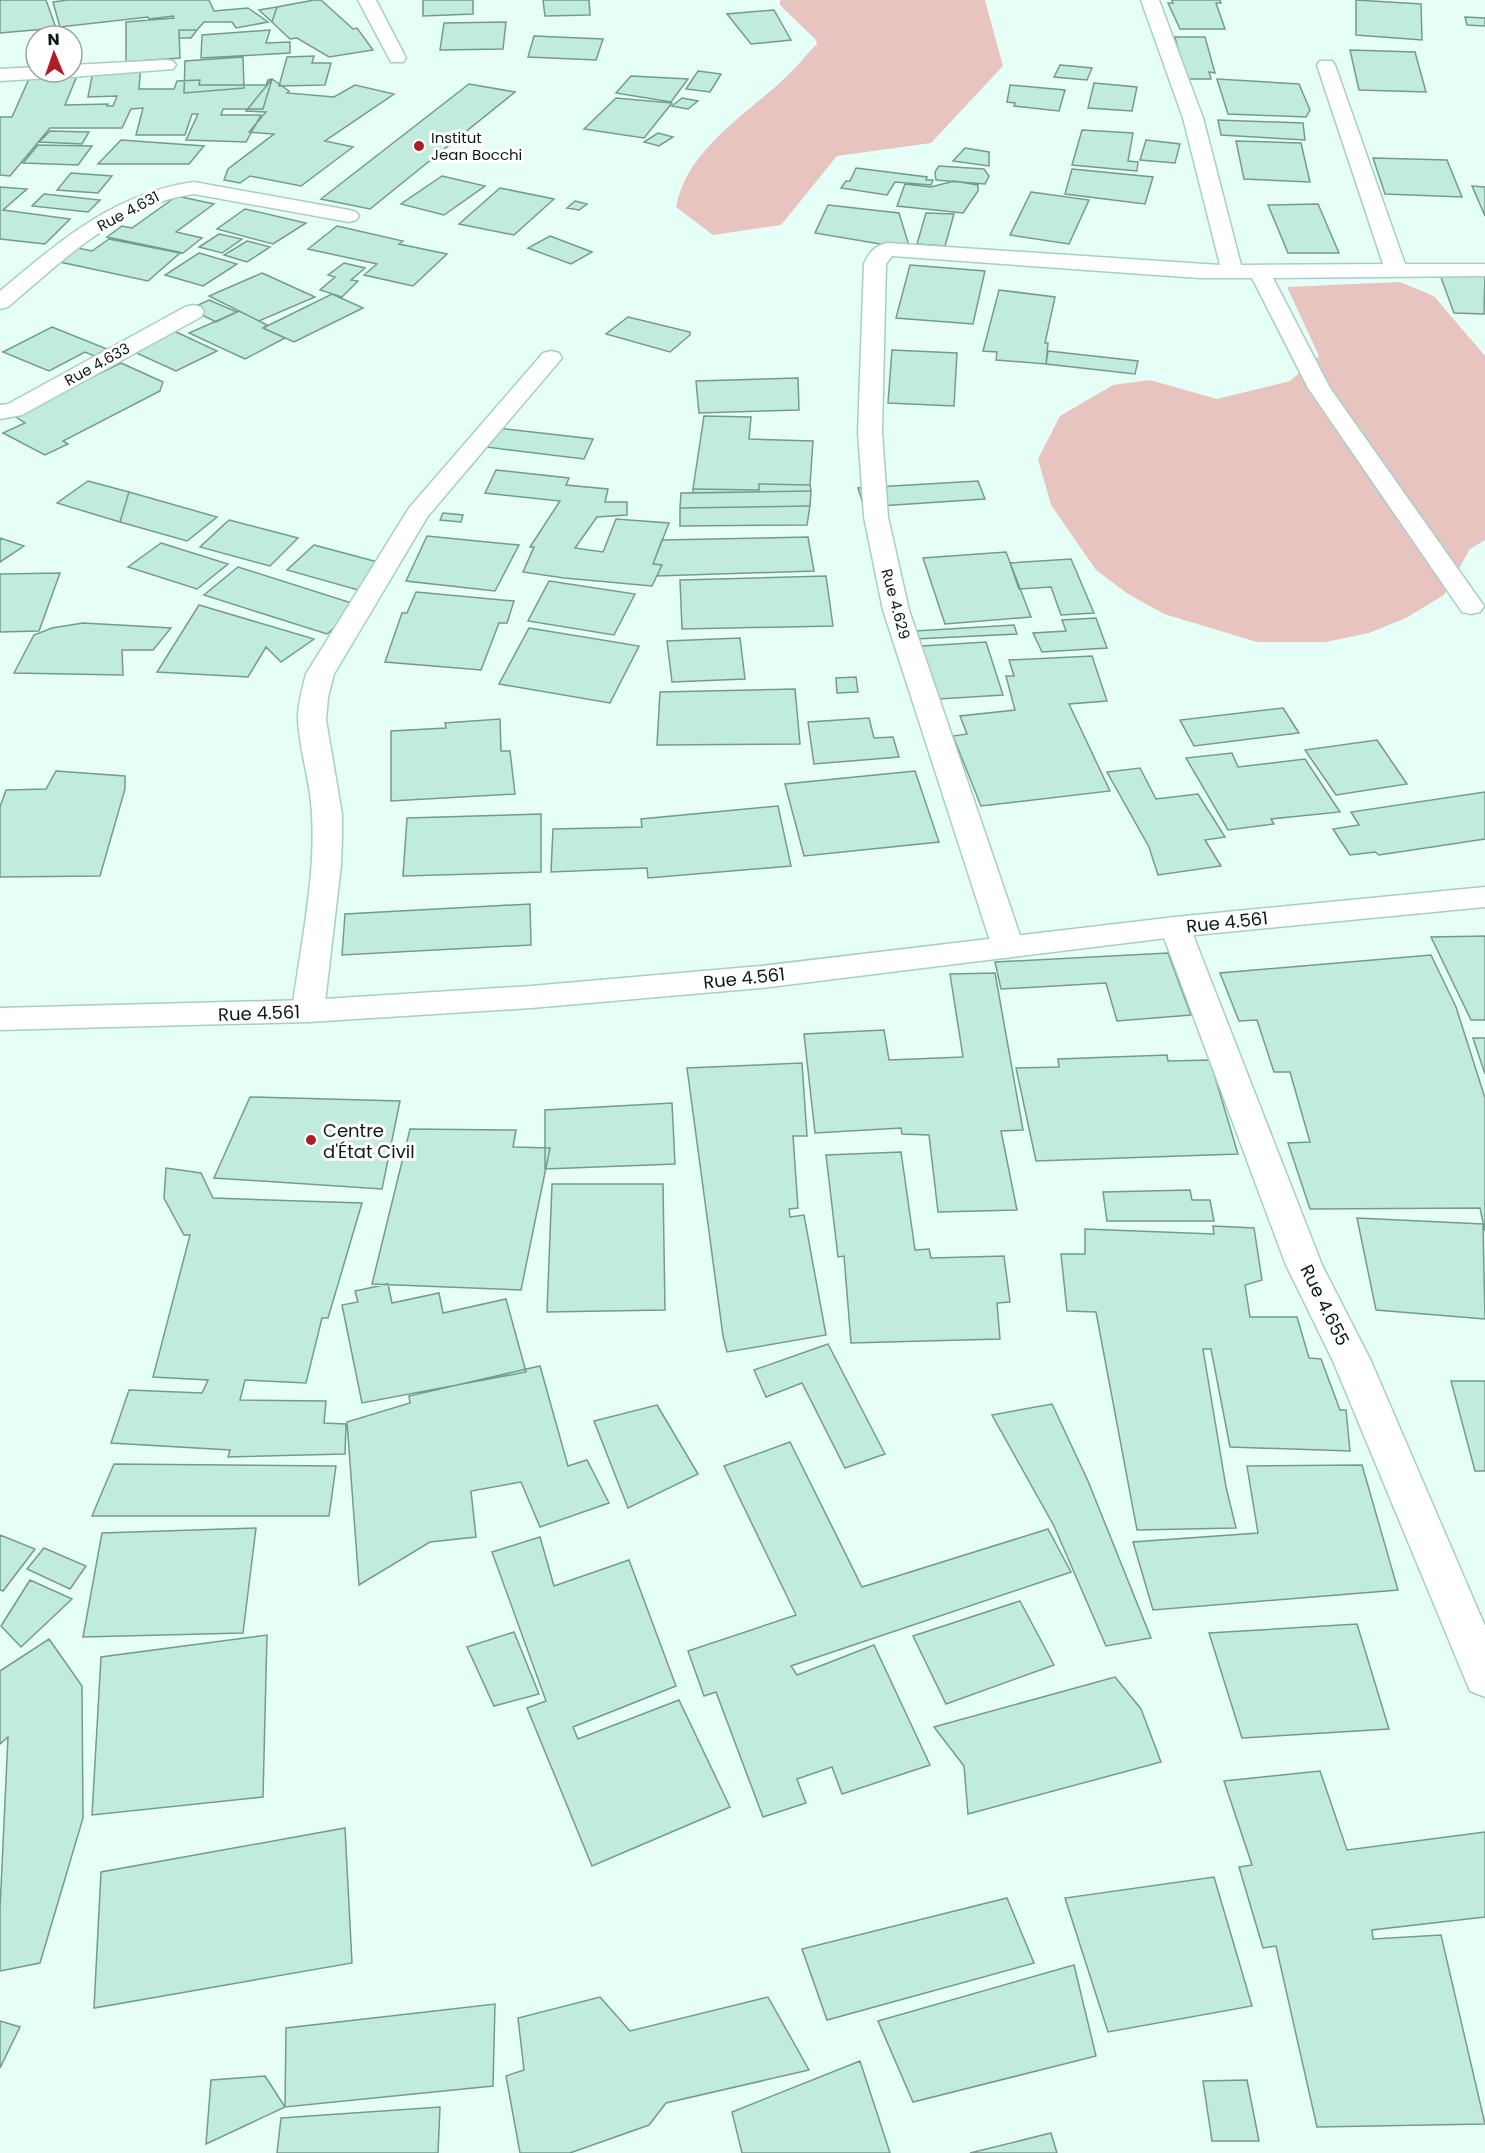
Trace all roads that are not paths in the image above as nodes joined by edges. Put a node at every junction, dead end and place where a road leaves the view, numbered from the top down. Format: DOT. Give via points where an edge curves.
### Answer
graph roads {
  1 [pos="367,0"];
  2 [pos="1150,0"];
  3 [pos="397,58"];
  4 [pos="167,65"];
  5 [pos="1326,65"];
  6 [pos="84,70"];
  7 [pos="24,74"];
  8 [pos="0,75"];
  9 [pos="349,216"];
  10 [pos="1396,270"];
  11 [pos="1485,270"];
  12 [pos="1232,273"];
  13 [pos="1260,273"];
  14 [pos="0,302"];
  15 [pos="193,312"];
  16 [pos="551,358"];
  17 [pos="0,412"];
  18 [pos="1471,606"];
  19 [pos="1485,897"];
  20 [pos="1175,927"];
  21 [pos="1008,947"];
  22 [pos="308,1011"];
  23 [pos="0,1019"];
  24 [pos="1485,1678"];
  1 -- 3 [label="street"];
  2 -- 12 [label="street" via="1193,118"];
  4 -- 6 [label="street"];
  5 -- 10 [label="street"];
  7 -- 8 [label="street"];
  9 -- 14 [label="street, Rue 4.631" via="194,188 176,189 156,194 114,216"];
  10 -- 11 [label="street"];
  10 -- 13 [label="street"];
  12 -- 13 [label="street"];
  12 -- 21 [label="street, Rue 4.629" via="887,251 874,264 870,432 876,518 896,610"];
  13 -- 18 [label="street" via="1319,388"];
  15 -- 17 [label="street, Rue 4.633" via="14,410"];
  16 -- 22 [label="street" via="418,513 320,674 312,720 327,814 326,865"];
  19 -- 20 [label="street, Rue 4.561"];
  20 -- 21 [label="street, Rue 4.561"];
  20 -- 24 [label="street, Rue 4.655" via="1304,1265 1352,1361"];
  21 -- 22 [label="street, Rue 4.561" via="750,978"];
  22 -- 23 [label="street, Rue 4.561"];
}
